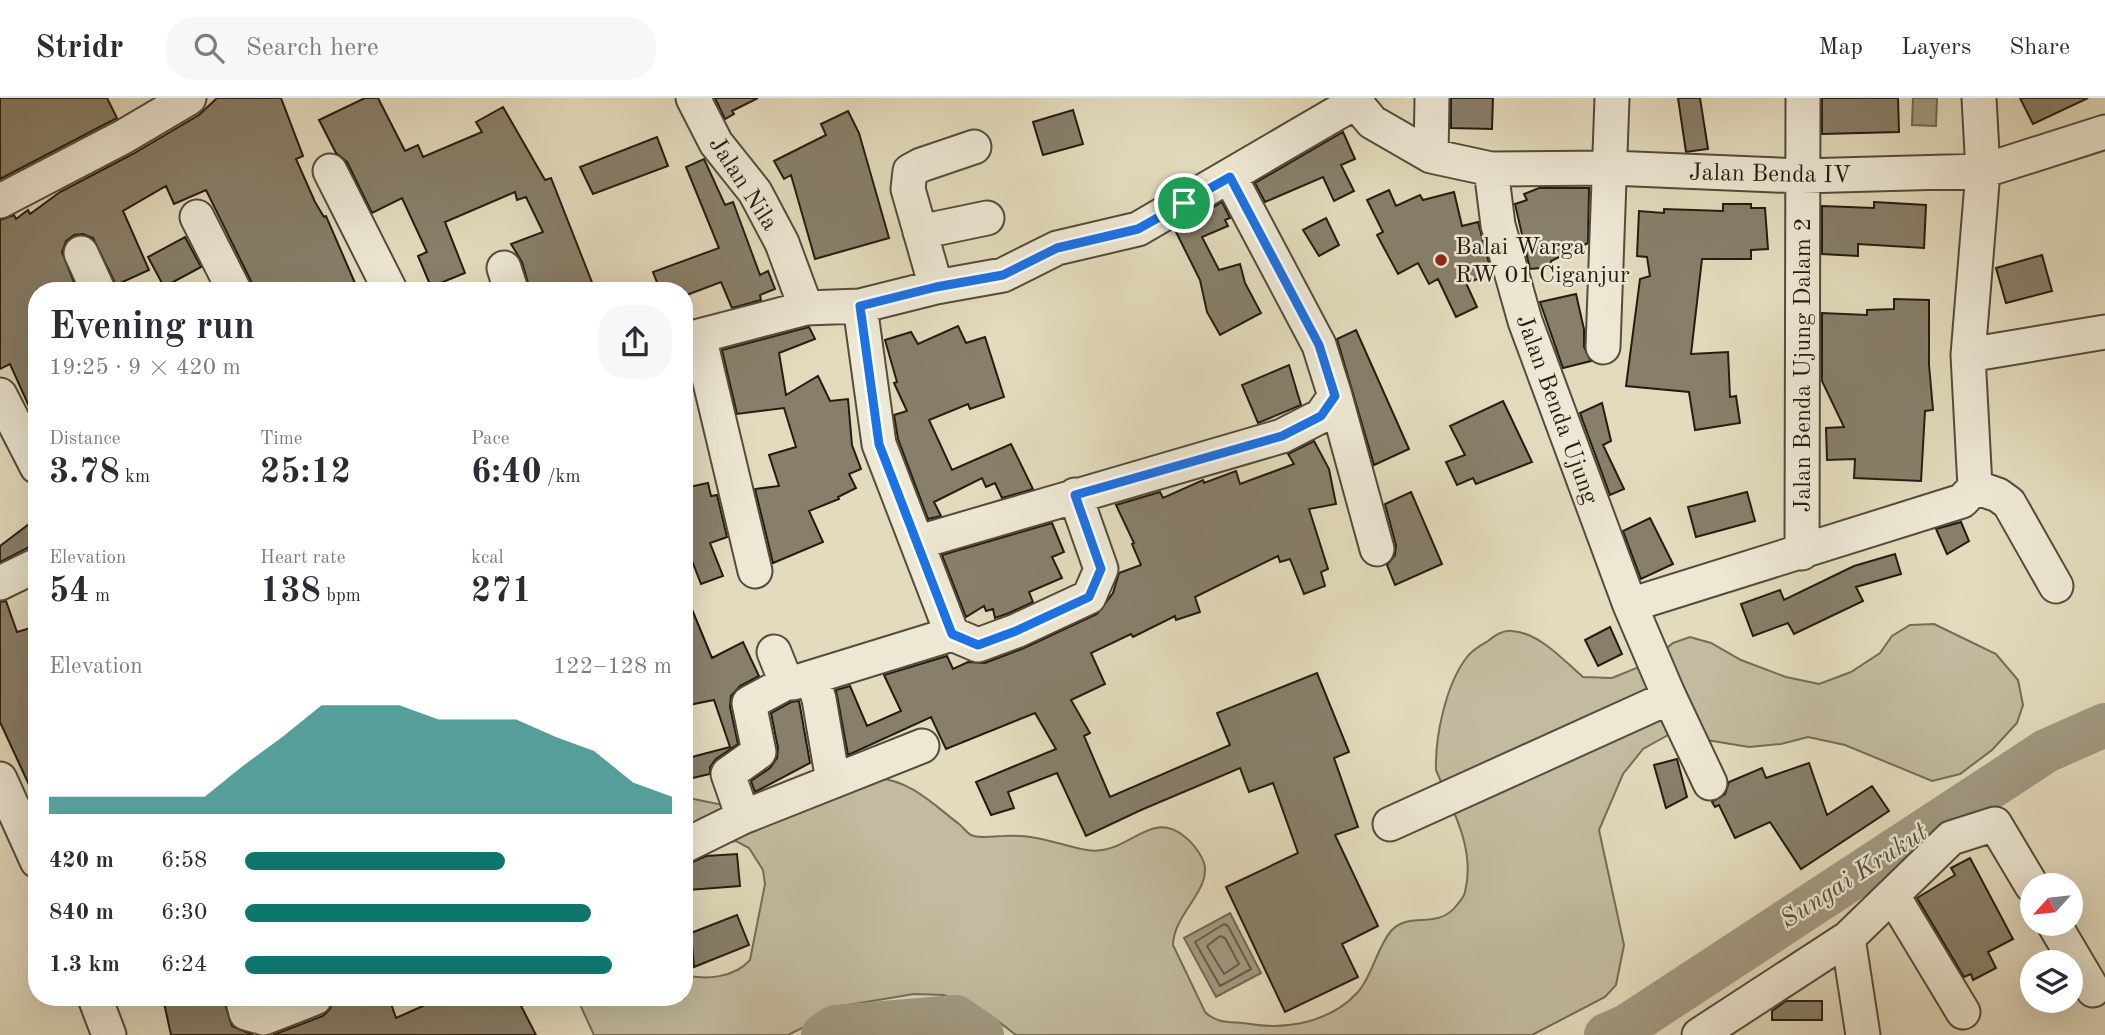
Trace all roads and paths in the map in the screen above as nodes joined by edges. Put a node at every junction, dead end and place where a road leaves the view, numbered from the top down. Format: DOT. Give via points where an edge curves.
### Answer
graph roads {
  1 [pos="189,98"];
  2 [pos="693,98"];
  3 [pos="1432,98"];
  4 [pos="1612,98"];
  5 [pos="1802,98"];
  6 [pos="1979,98"];
  7 [pos="1353,101"];
  8 [pos="2105,132"];
  9 [pos="974,147"];
  10 [pos="1431,156"];
  11 [pos="1611,168"];
  12 [pos="1492,169"];
  13 [pos="330,171"];
  14 [pos="1983,171"];
  15 [pos="1801,176"];
  16 [pos="1230,177"];
  17 [pos="0,201"];
  18 [pos="197,217"];
  19 [pos="987,218"];
  20 [pos="919,232"];
  21 [pos="81,253"];
  22 [pos="94,282"];
  23 [pos="230,282"];
  24 [pos="386,282"];
  25 [pos="936,287"];
  26 [pos="860,306"];
  27 [pos="806,308"];
  28 [pos="2105,332"];
  29 [pos="693,338"];
  30 [pos="693,342"];
  31 [pos="1603,347"];
  32 [pos="1968,355"];
  33 [pos="0,395"];
  34 [pos="1335,396"];
  35 [pos="28,449"];
  36 [pos="1975,488"];
  37 [pos="1075,495"];
  38 [pos="919,542"];
  39 [pos="1377,549"];
  40 [pos="1802,553"];
  41 [pos="28,569"];
  42 [pos="755,571"];
  43 [pos="0,583"];
  44 [pos="2056,586"];
  45 [pos="1630,605"];
  46 [pos="952,634"];
  47 [pos="774,652"];
  48 [pos="800,680"];
  49 [pos="1668,694"];
  50 [pos="922,746"];
  51 [pos="0,779"];
  52 [pos="833,782"];
  53 [pos="1710,783"];
  54 [pos="743,817"];
  55 [pos="1390,824"];
  56 [pos="693,842"];
  57 [pos="25,844"];
  58 [pos="2024,873"];
  59 [pos="1894,897"];
  60 [pos="2061,936"];
  61 [pos="1848,938"];
  62 [pos="2093,990"];
  63 [pos="98,1006"];
  64 [pos="245,1006"];
  65 [pos="294,1006"];
  66 [pos="1964,1012"];
  67 [pos="1711,1031"];
  68 [pos="109,1035"];
  69 [pos="1863,1035"];
  1 -- 17 [label="street"];
  2 -- 27 [label="street, Jalan Nila" via="716,143 755,192 782,243"];
  3 -- 10 [label="street"];
  4 -- 11 [label="street"];
  5 -- 15 [label="street, Jalan Benda Ujung Dalam 2"];
  6 -- 14 [label="street"];
  7 -- 10 [label="street, Jalan Benda IV" via="1372,122"];
  7 -- 16 [label="street"];
  8 -- 14 [label="street, Jalan Benda IV"];
  9 -- 20 [label="street" via="910,171 908,189"];
  10 -- 12 [label="street, Jalan Benda IV"];
  11 -- 12 [label="street, Jalan Benda IV"];
  11 -- 15 [label="street, Jalan Benda IV"];
  11 -- 31 [label="street"];
  12 -- 45 [label="street, Jalan Benda Ujung" via="1498,225 1525,321"];
  13 -- 24 [label="street"];
  14 -- 15 [label="street, Jalan Benda IV"];
  14 -- 32 [label="street"];
  15 -- 40 [label="street, Jalan Benda Ujung Dalam 2"];
  16 -- 25 [label="street" via="1138,229 1057,248 1003,275"];
  16 -- 34 [label="street" via="1319,345"];
  18 -- 23 [label="street"];
  19 -- 20 [label="street"];
  20 -- 25 [label="street"];
  21 -- 22 [label="street"];
  25 -- 26 [label="street"];
  26 -- 27 [label="street"];
  26 -- 38 [label="street" via="879,444"];
  27 -- 29 [label="street"];
  28 -- 32 [label="street"];
  30 -- 42 [label="street"];
  32 -- 36 [label="street"];
  33 -- 35 [label="street"];
  34 -- 37 [label="street" via="1321,416 1282,436"];
  34 -- 39 [label="street"];
  36 -- 40 [label="street" via="1962,502"];
  36 -- 44 [label="street" via="2009,503"];
  37 -- 38 [label="street"];
  37 -- 46 [label="street" via="1101,569 1089,597 978,645"];
  38 -- 46 [label="street"];
  40 -- 45 [label="street"];
  41 -- 43 [label="street"];
  45 -- 49 [label="street, Jalan Benda Ujung"];
  46 -- 48 [label="street"];
  47 -- 48 [label="street"];
  48 -- 52 [label="street" via="819,699"];
  48 -- 54 [label="street" via="750,703 758,752 729,774"];
  49 -- 53 [label="street, Jalan Benda Ujung"];
  49 -- 55 [label="street"];
  50 -- 52 [label="street"];
  51 -- 57 [label="street"];
  52 -- 54 [label="street"];
  54 -- 56 [label="street"];
  58 -- 59 [label="street" via="1995,824 1951,838"];
  59 -- 61 [label="street"];
  59 -- 66 [label="street"];
  60 -- 62 [label="street"];
  61 -- 67 [label="street"];
  61 -- 69 [label="street"];
  63 -- 68 [label="street"];
  64 -- 65 [label="street" via="246,1013 264,1018"];
}
